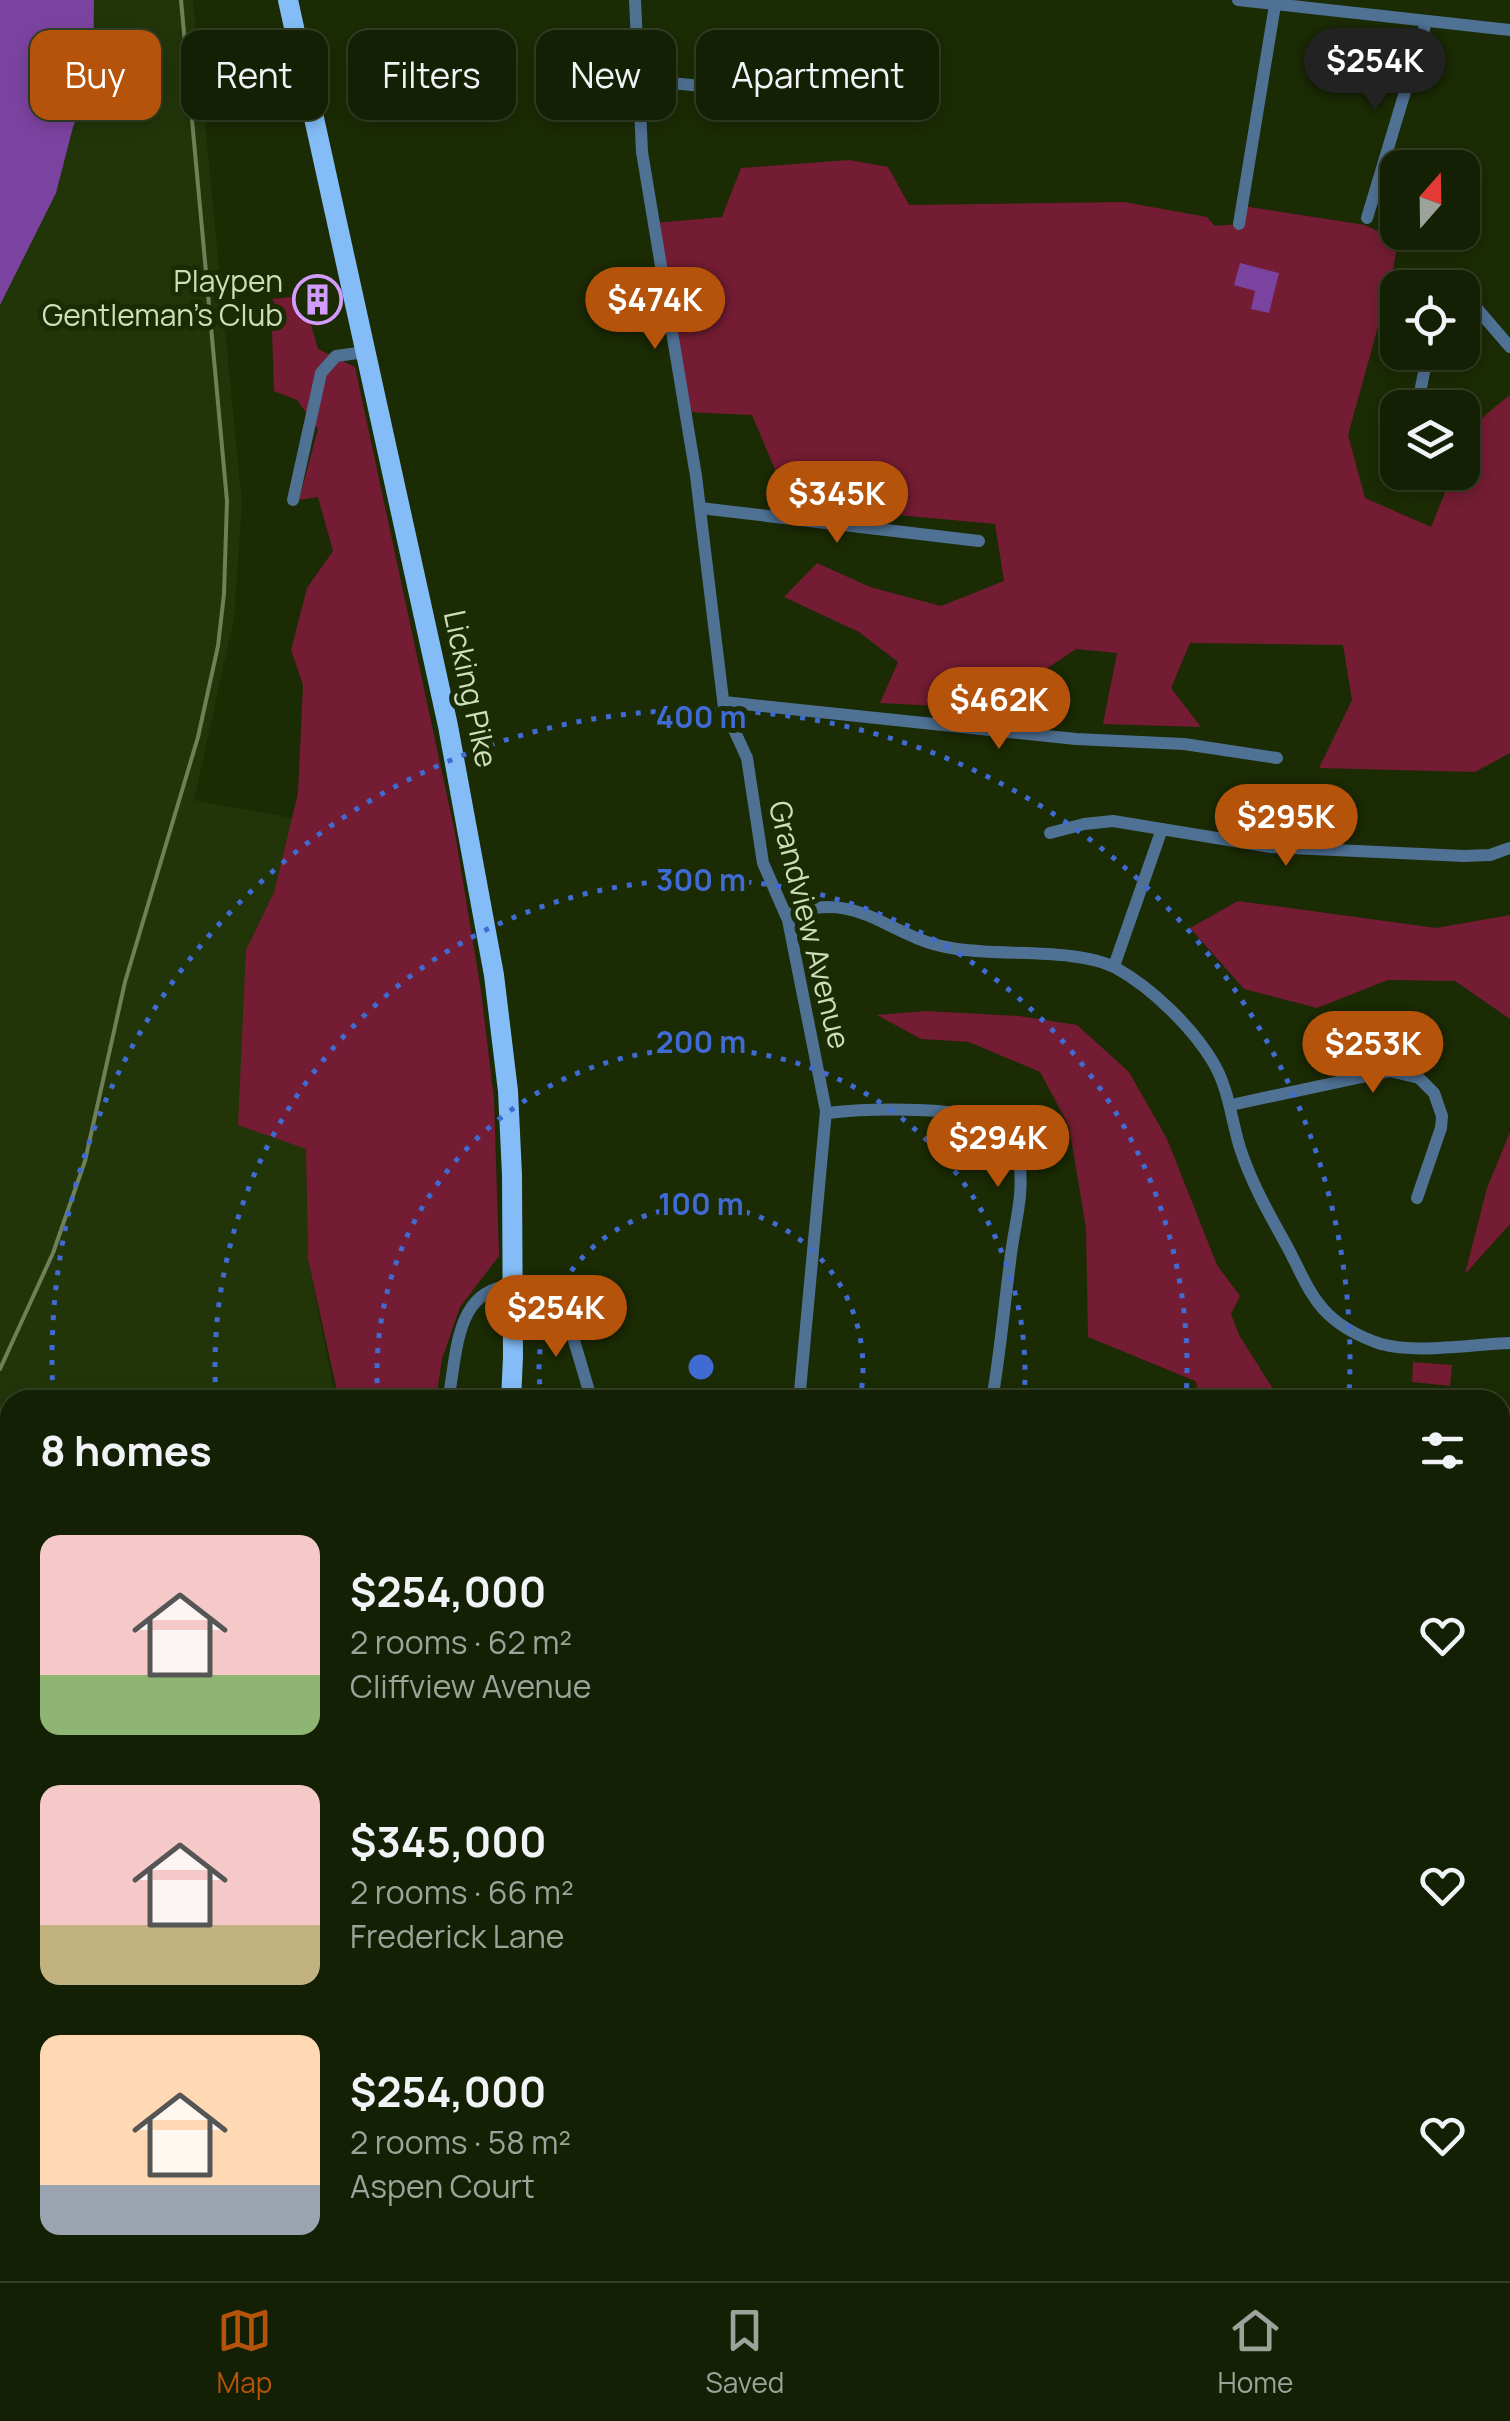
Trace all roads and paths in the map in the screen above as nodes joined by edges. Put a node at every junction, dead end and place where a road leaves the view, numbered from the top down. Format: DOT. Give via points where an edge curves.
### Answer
graph roads {
  1 [pos="288,0"];
  2 [pos="635,0"];
  3 [pos="1238,0"];
  4 [pos="1275,5"];
  5 [pos="1426,22"];
  6 [pos="636,30"];
  7 [pos="1510,30"];
  8 [pos="640,120"];
  9 [pos="1367,218"];
  10 [pos="1240,224"];
  11 [pos="1480,309"];
  12 [pos="1510,347"];
  13 [pos="366,352"];
  14 [pos="293,500"];
  15 [pos="700,508"];
  16 [pos="980,541"];
  17 [pos="724,702"];
  18 [pos="1277,758"];
  19 [pos="1162,828"];
  20 [pos="1050,833"];
  21 [pos="1510,848"];
  22 [pos="786,914"];
  23 [pos="1114,966"];
  24 [pos="1231,1105"];
  25 [pos="827,1114"];
  26 [pos="1417,1198"];
  27 [pos="511,1285"];
  28 [pos="1510,1344"];
  29 [pos="450,1390"];
  30 [pos="512,1390"];
  31 [pos="589,1390"];
  32 [pos="800,1390"];
  33 [pos="994,1390"];
  1 -- 13 [label="main road, Licking Pike"];
  2 -- 6 [label="street, Grandview Avenue"];
  3 -- 4 [label="street"];
  4 -- 5 [label="street"];
  4 -- 10 [label="street"];
  5 -- 7 [label="street"];
  5 -- 9 [label="street"];
  8 -- 15 [label="street, Grandview Avenue"];
  11 -- 12 [label="street"];
  13 -- 14 [label="street" via="336,356 320,373"];
  13 -- 27 [label="main road, Licking Pike" via="494,974 508,1091"];
  15 -- 16 [label="street"];
  15 -- 17 [label="street, Grandview Avenue"];
  17 -- 18 [label="street"];
  17 -- 22 [label="street, Grandview Avenue" via="747,758 763,864"];
  19 -- 20 [label="street" via="1113,821"];
  19 -- 21 [label="street" via="1306,850 1464,856"];
  19 -- 23 [label="street"];
  22 -- 23 [label="street" via="840,906 942,946"];
  22 -- 25 [label="street, Grandview Avenue"];
  23 -- 24 [label="street" via="1202,1047"];
  24 -- 26 [label="street" via="1390,1071 1419,1078 1442,1116"];
  24 -- 28 [label="street" via="1256,1188 1329,1315 1382,1344"];
  25 -- 32 [label="street, Grandview Avenue"];
  25 -- 33 [label="street" via="978,1116 1000,1126 1013,1142 1020,1192"];
  27 -- 29 [label="street" via="482,1293 470,1305"];
  27 -- 30 [label="main road, Licking Pike"];
  27 -- 31 [label="street" via="542,1289 560,1307"];
}
